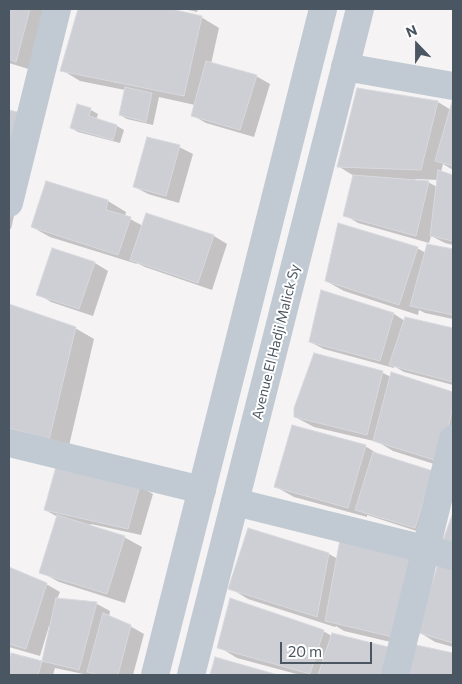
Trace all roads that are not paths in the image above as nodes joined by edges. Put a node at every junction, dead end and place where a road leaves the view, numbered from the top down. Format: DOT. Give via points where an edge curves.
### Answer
graph roads {
  1 [pos="58,9"];
  2 [pos="324,9"];
  3 [pos="360,9"];
  4 [pos="345,67"];
  5 [pos="453,86"];
  6 [pos="9,203"];
  7 [pos="453,439"];
  8 [pos="9,443"];
  9 [pos="202,490"];
  10 [pos="235,502"];
  11 [pos="426,549"];
  12 [pos="453,556"];
  13 [pos="155,675"];
  14 [pos="191,675"];
  15 [pos="395,675"];
  1 -- 6 [label="street"];
  2 -- 9 [label="street"];
  3 -- 4 [label="street, Avenue El Hadji Malick Sy"];
  4 -- 5 [label="street"];
  4 -- 10 [label="street, Avenue El Hadji Malick Sy"];
  7 -- 11 [label="street"];
  8 -- 9 [label="street"];
  9 -- 13 [label="street"];
  10 -- 11 [label="street"];
  10 -- 14 [label="street, Avenue El Hadji Malick Sy"];
  11 -- 12 [label="street"];
  11 -- 15 [label="street"];
}
